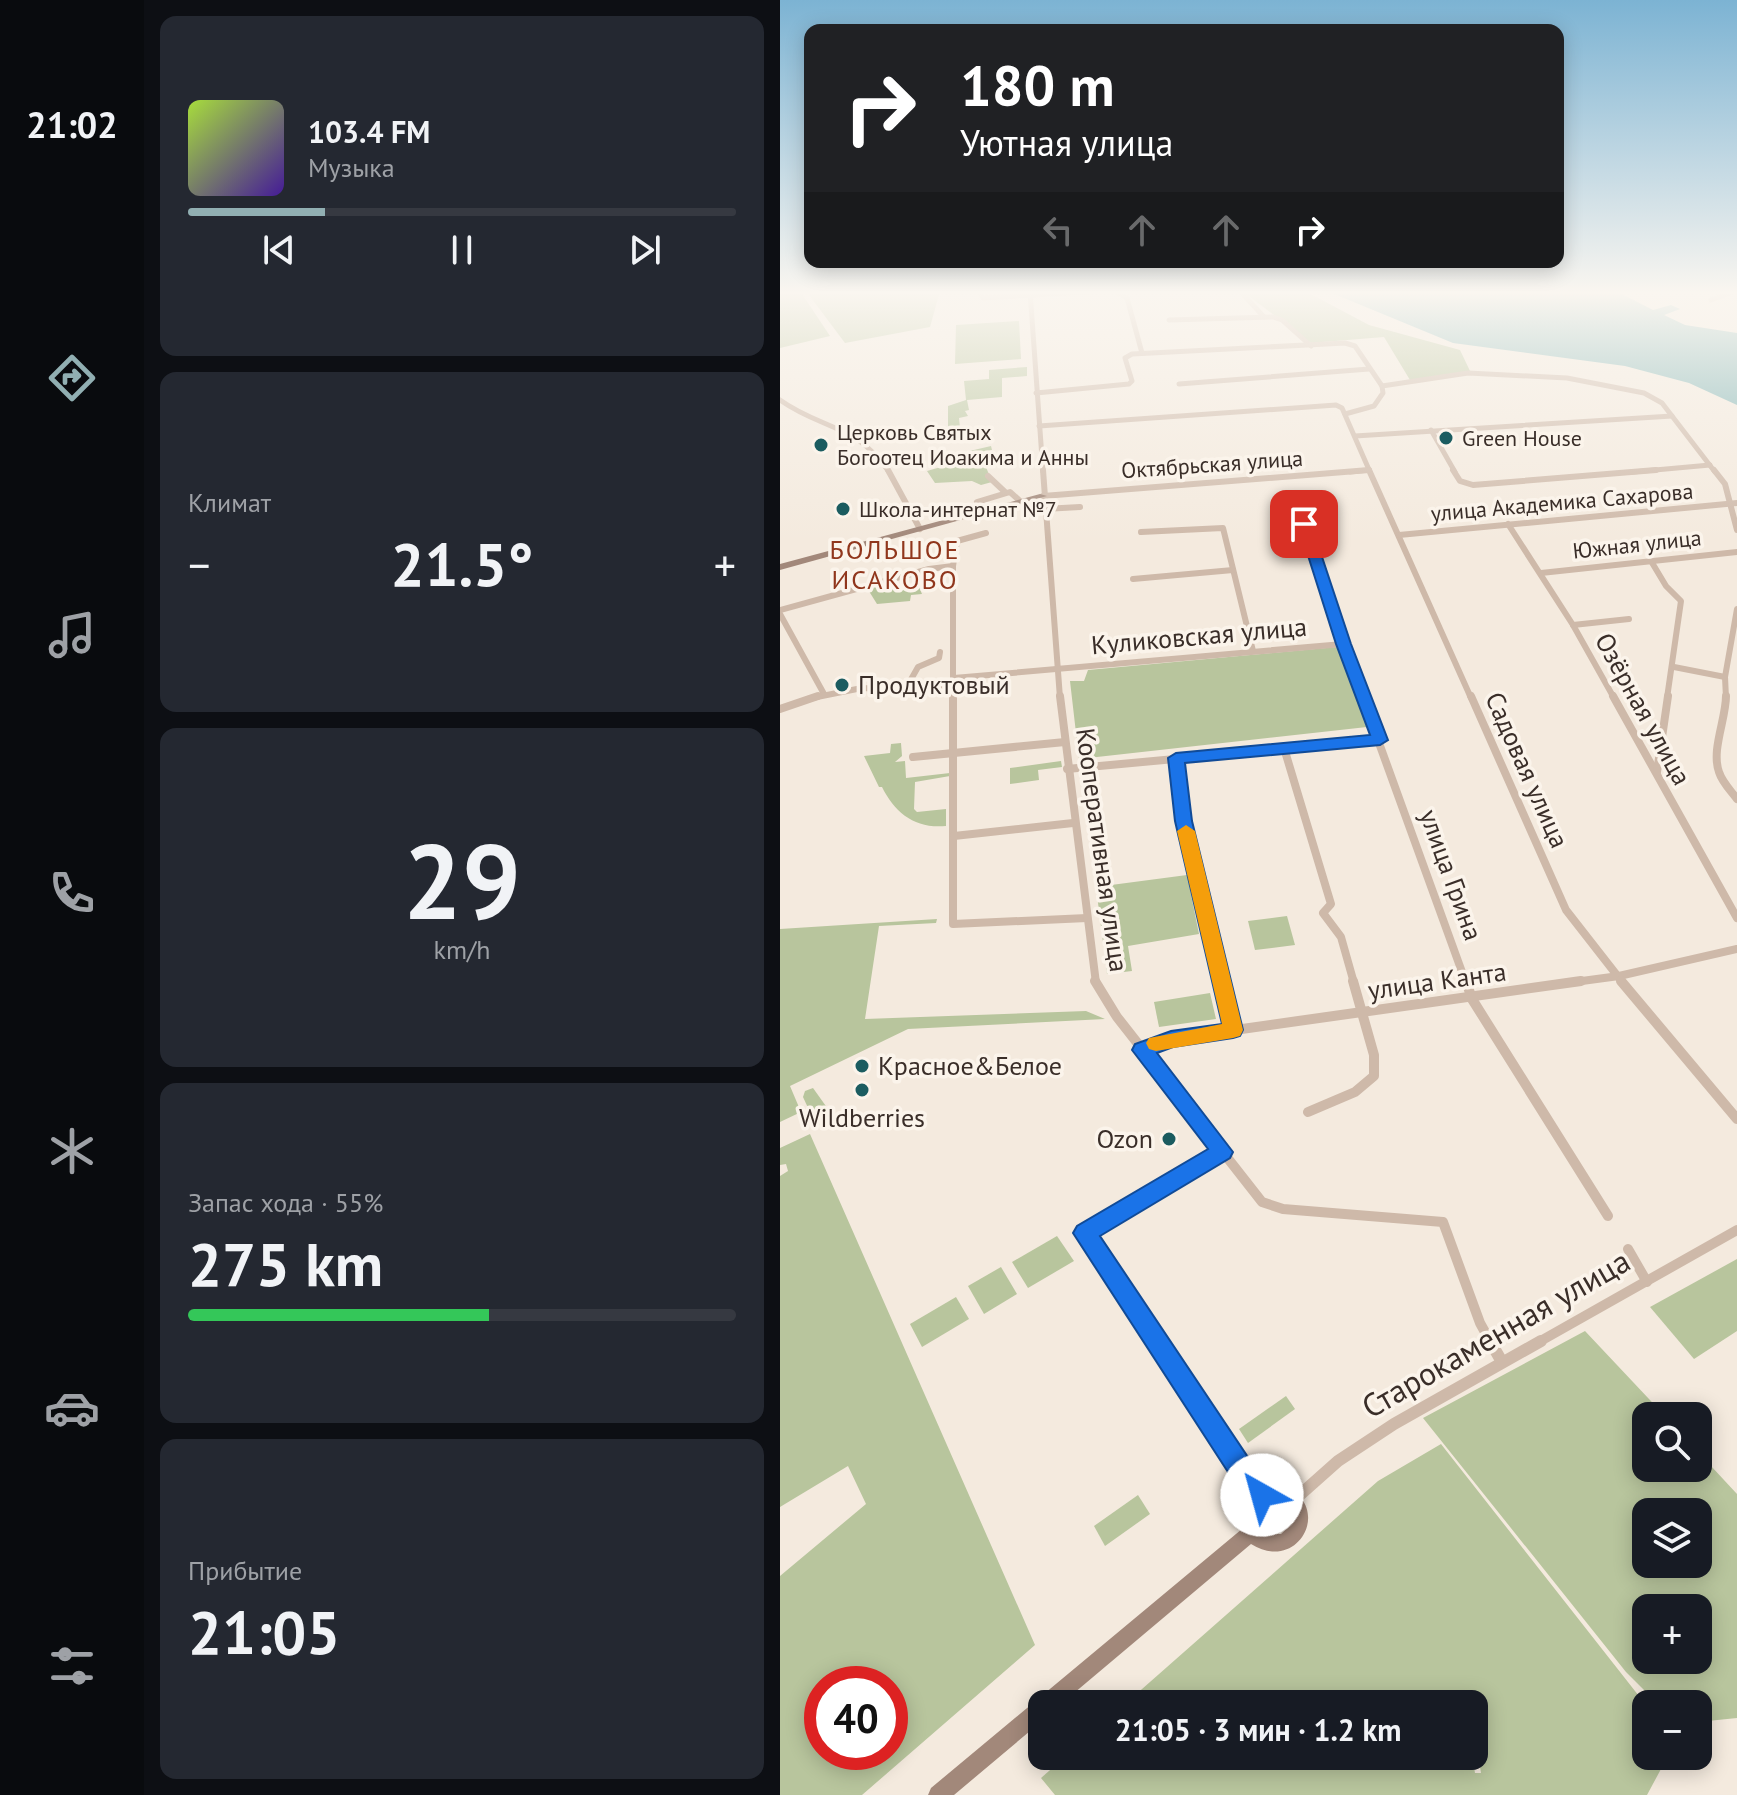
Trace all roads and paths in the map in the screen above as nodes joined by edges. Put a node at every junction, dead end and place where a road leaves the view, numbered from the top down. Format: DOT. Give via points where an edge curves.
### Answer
graph roads {
  1 [pos="1035,375"];
  2 [pos="1130,375"];
  3 [pos="1296,375"];
  4 [pos="1373,375"];
  5 [pos="1456,375"];
  6 [pos="1503,375"];
  7 [pos="1179,384"];
  8 [pos="1382,386"];
  9 [pos="1036,393"];
  10 [pos="780,400"];
  11 [pos="1345,414"];
  12 [pos="1672,416"];
  13 [pos="1039,426"];
  14 [pos="1431,430"];
  15 [pos="1355,436"];
  16 [pos="1710,465"];
  17 [pos="1369,470"];
  18 [pos="988,476"];
  19 [pos="1010,492"];
  20 [pos="1078,492"];
  21 [pos="1043,496"];
  22 [pos="1020,501"];
  23 [pos="1733,504"];
  24 [pos="1080,507"];
  25 [pos="1070,508"];
  26 [pos="1044,509"];
  27 [pos="984,511"];
  28 [pos="1304,524"];
  29 [pos="1508,524"];
  30 [pos="920,529"];
  31 [pos="1737,530"];
  32 [pos="1141,532"];
  33 [pos="986,533"];
  34 [pos="1399,535"];
  35 [pos="1737,552"];
  36 [pos="1651,561"];
  37 [pos="953,566"];
  38 [pos="780,567"];
  39 [pos="1233,570"];
  40 [pos="1541,573"];
  41 [pos="1133,579"];
  42 [pos="1737,609"];
  43 [pos="780,612"];
  44 [pos="1629,619"];
  45 [pos="1573,625"];
  46 [pos="1343,644"];
  47 [pos="1253,651"];
  48 [pos="940,652"];
  49 [pos="1733,666"];
  50 [pos="1674,667"];
  51 [pos="1057,668"];
  52 [pos="1725,677"];
  53 [pos="954,678"];
  54 [pos="905,690"];
  55 [pos="824,694"];
  56 [pos="780,709"];
  57 [pos="1380,740"];
  58 [pos="1065,742"];
  59 [pos="1284,748"];
  60 [pos="955,752"];
  61 [pos="913,757"];
  62 [pos="1176,758"];
  63 [pos="1067,769"];
  64 [pos="1657,773"];
  65 [pos="1737,799"];
  66 [pos="1073,823"];
  67 [pos="954,836"];
  68 [pos="1087,918"];
  69 [pos="1737,918"];
  70 [pos="1737,949"];
  71 [pos="1619,976"];
  72 [pos="1472,999"];
  73 [pos="1363,1014"];
  74 [pos="1233,1030"];
  75 [pos="1143,1050"];
  76 [pos="1308,1112"];
  77 [pos="1737,1119"];
  78 [pos="1222,1152"];
  79 [pos="1608,1216"];
  80 [pos="1737,1230"];
  81 [pos="1628,1249"];
  82 [pos="1647,1282"];
  83 [pos="1502,1362"];
  84 [pos="1259,1496"];
  85 [pos="1293,1501"];
  86 [pos="1252,1532"];
  87 [pos="1063,1690"];
  88 [pos="1028,1719"];
  89 [pos="938,1795"];
  1 -- 9 [label="street"];
  2 -- 9 [label="street" via="1132,381 1123,386"];
  3 -- 7 [label="street"];
  4 -- 8 [label="street"];
  5 -- 8 [label="street, Южная улица"];
  6 -- 12 [label="street, Южная улица" via="1630,387 1662,403"];
  8 -- 11 [label="street" via="1374,406"];
  9 -- 13 [label="street"];
  10 -- 30 [label="street" via="794,411 832,424 883,458"];
  11 -- 13 [label="street, Садовая улица" via="1336,405"];
  11 -- 15 [label="street, Садовая улица"];
  12 -- 14 [label="street"];
  12 -- 16 [label="street, Южная улица"];
  13 -- 21 [label="street, Кооперативная улица"];
  14 -- 15 [label="street"];
  14 -- 16 [label="street" via="1465,484"];
  15 -- 17 [label="street, Садовая улица"];
  16 -- 23 [label="street, Южная улица"];
  17 -- 20 [label="street, Октябрьская улица"];
  17 -- 34 [label="street, Садовая улица"];
  18 -- 19 [label="street" via="1001,491"];
  19 -- 22 [label="street"];
  19 -- 27 [label="street" via="977,502"];
  20 -- 21 [label="street, Октябрьская улица"];
  20 -- 25 [label="street" via="1078,502"];
  21 -- 22 [label="street, Октябрьская улица"];
  21 -- 26 [label="street, Кооперативная улица"];
  22 -- 27 [label="street, Октябрьская улица"];
  23 -- 29 [label="street, улица Академика Сахарова"];
  23 -- 31 [label="street, Южная улица"];
  24 -- 25 [label="street"];
  25 -- 26 [label="street"];
  26 -- 51 [label="street, Кооперативная улица"];
  27 -- 30 [label="street, Октябрьская улица"];
  28 -- 46 [label="street, улица Грина"];
  29 -- 34 [label="street, улица Академика Сахарова"];
  29 -- 40 [label="street, Озёрная улица"];
  30 -- 38 [label="street, Октябрьская улица"];
  32 -- 39 [label="street" via="1223,528"];
  33 -- 37 [label="street" via="957,541"];
  34 -- 71 [label="street, Садовая улица" via="1566,910"];
  35 -- 36 [label="street, Южная улица"];
  36 -- 40 [label="street, Южная улица"];
  36 -- 50 [label="street" via="1681,601"];
  37 -- 43 [label="street"];
  37 -- 53 [label="street"];
  39 -- 41 [label="street"];
  39 -- 47 [label="street"];
  40 -- 45 [label="street, Озёрная улица"];
  42 -- 49 [label="street"];
  43 -- 55 [label="street"];
  44 -- 45 [label="street"];
  45 -- 64 [label="street, Озёрная улица"];
  46 -- 47 [label="street, Куликовская улица"];
  46 -- 57 [label="street, улица Грина"];
  47 -- 51 [label="street, Куликовская улица"];
  48 -- 54 [label="street" via="939,658 918,667"];
  49 -- 52 [label="street"];
  50 -- 52 [label="street"];
  50 -- 64 [label="street"];
  51 -- 53 [label="street, Куликовская улица"];
  51 -- 58 [label="street, Кооперативная улица"];
  52 -- 65 [label="street" via="1726,711 1717,759 1719,773"];
  53 -- 54 [label="street" via="950,685"];
  53 -- 60 [label="street"];
  54 -- 55 [label="street" via="862,688"];
  55 -- 56 [label="street"];
  57 -- 59 [label="street"];
  57 -- 72 [label="street, улица Грина"];
  58 -- 60 [label="street"];
  58 -- 63 [label="street, Кооперативная улица"];
  59 -- 62 [label="street"];
  59 -- 73 [label="street" via="1331,904 1323,913 1341,937"];
  60 -- 61 [label="street"];
  60 -- 67 [label="street"];
  62 -- 63 [label="street"];
  62 -- 74 [label="street" via="1183,821"];
  63 -- 66 [label="street, Кооперативная улица"];
  64 -- 69 [label="street, Озёрная улица"];
  66 -- 67 [label="street"];
  66 -- 68 [label="street, Кооперативная улица"];
  67 -- 68 [label="street" via="953,924"];
  68 -- 75 [label="street, Кооперативная улица" via="1095,982"];
  70 -- 71 [label="street, улица Канта"];
  71 -- 72 [label="street, улица Канта"];
  71 -- 77 [label="street, Садовая улица"];
  72 -- 73 [label="street, улица Канта"];
  72 -- 79 [label="street, улица Грина"];
  73 -- 74 [label="street, улица Канта"];
  73 -- 76 [label="street" via="1374,1076 1355,1092"];
  74 -- 75 [label="street, улица Канта" via="1171,1039"];
  75 -- 78 [label="street, Кооперативная улица"];
  78 -- 83 [label="street, Кооперативная улица" via="1271,1207 1443,1222 1480,1323"];
  78 -- 84 [label="street" via="1085,1233"];
  80 -- 82 [label="street, Старокаменная улица"];
  81 -- 82 [label="street"];
  82 -- 83 [label="street, Старокаменная улица"];
  83 -- 85 [label="street, Старокаменная улица" via="1338,1461"];
  84 -- 85 [label="street" via="1276,1492"];
  84 -- 86 [label="street" via="1250,1510"];
  85 -- 86 [label="street" via="1299,1521 1290,1539 1271,1545"];
  86 -- 87 [label="street"];
  88 -- 89 [label="street"];
}
